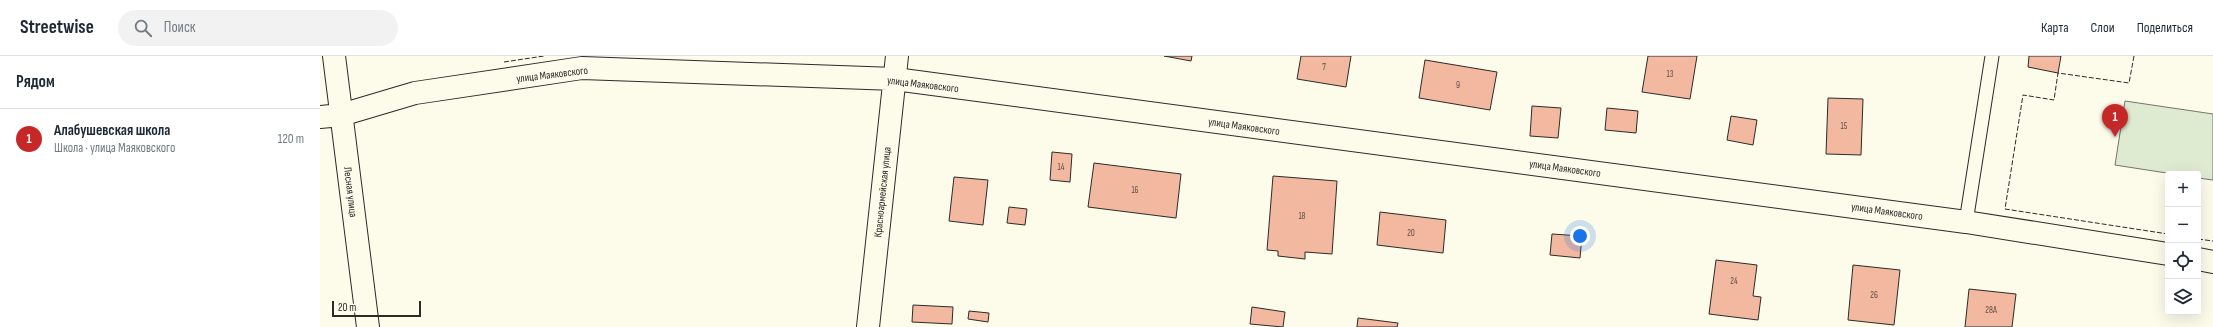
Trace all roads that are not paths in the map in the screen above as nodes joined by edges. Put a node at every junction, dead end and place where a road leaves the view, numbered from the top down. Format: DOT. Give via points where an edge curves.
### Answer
graph roads {
  1 [pos="334,56"];
  2 [pos="897,56"];
  3 [pos="1992,56"];
  4 [pos="894,79"];
  5 [pos="330,116"];
  6 [pos="1966,222"];
  7 [pos="2165,254"];
  8 [pos="2201,260"];
  9 [pos="2213,262"];
  10 [pos="368,327"];
  11 [pos="868,327"];
  1 -- 5 [label="street, Лесная улица"];
  2 -- 4 [label="street, Красноармейская улица"];
  3 -- 6 [label="lane"];
  4 -- 5 [label="street, улица Маяковского" via="582,68 415,93"];
  4 -- 6 [label="street, улица Маяковского"];
  4 -- 11 [label="street, Красноармейская улица"];
  5 -- 10 [label="street, Лесная улица"];
  6 -- 7 [label="street, улица Маяковского"];
  8 -- 9 [label="street"];
}
